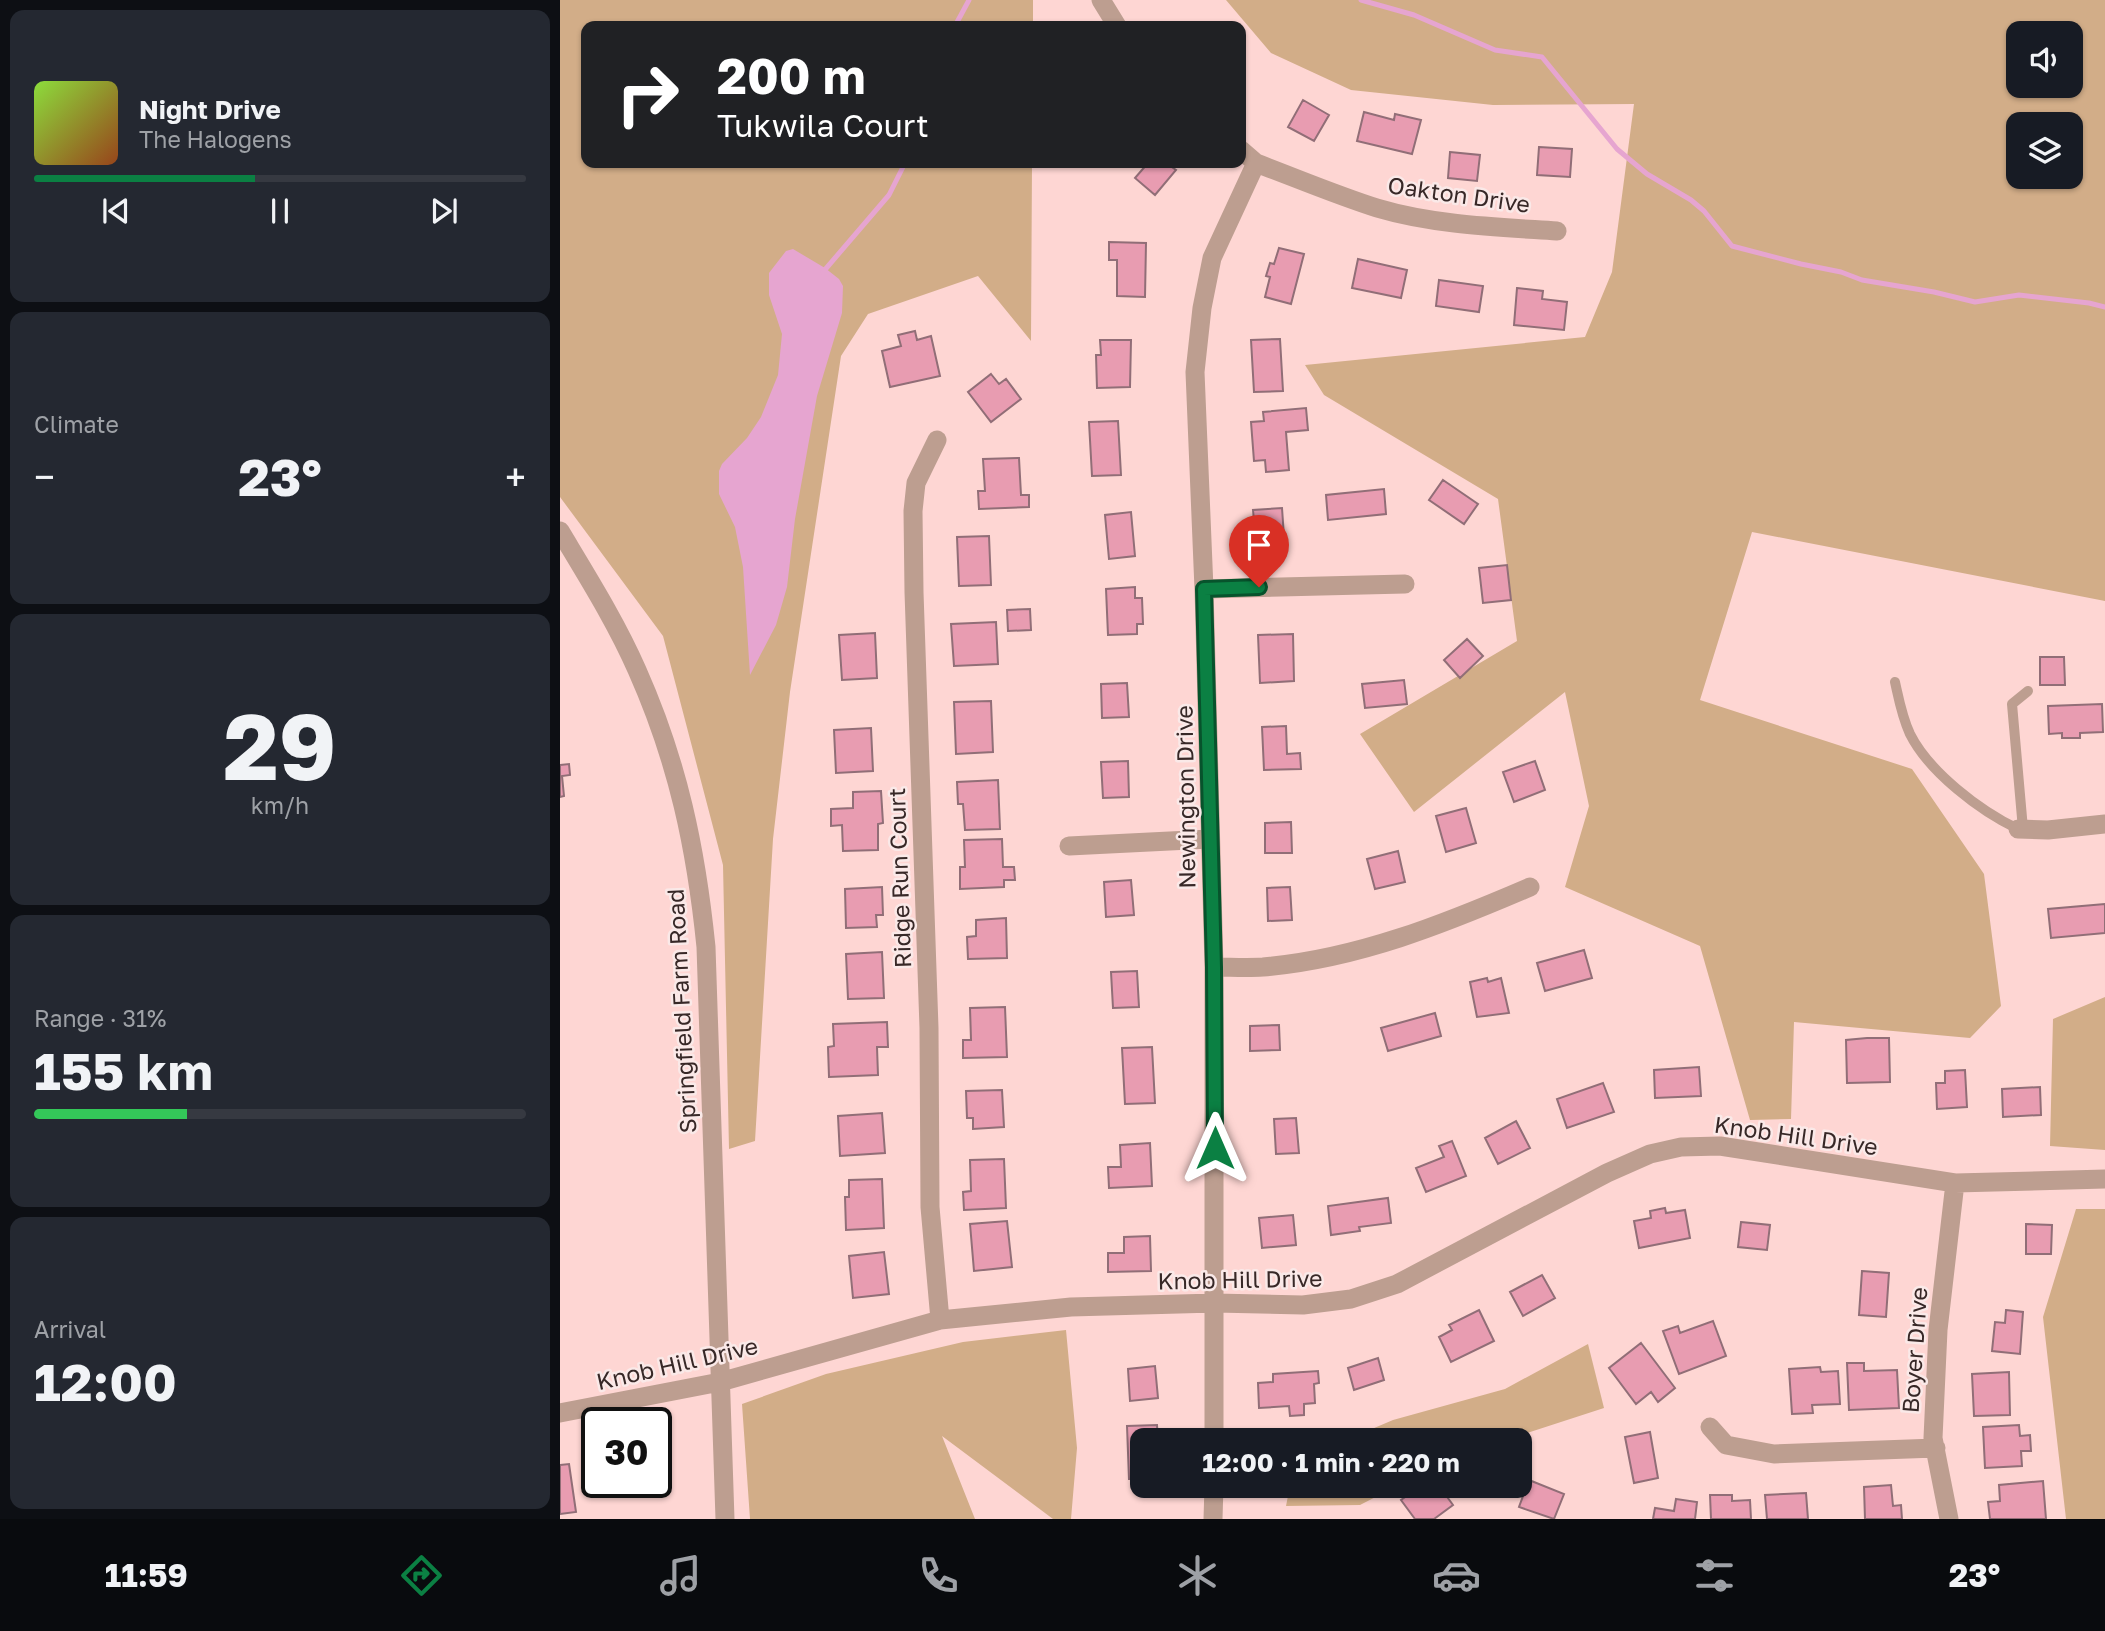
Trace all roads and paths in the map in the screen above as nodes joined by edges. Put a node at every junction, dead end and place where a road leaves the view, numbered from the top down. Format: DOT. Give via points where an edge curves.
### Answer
graph roads {
  1 [pos="1101,0"];
  2 [pos="1114,21"];
  3 [pos="1246,154"];
  4 [pos="1256,163"];
  5 [pos="1557,231"];
  6 [pos="937,440"];
  7 [pos="560,531"];
  8 [pos="1405,584"];
  9 [pos="1204,589"];
  10 [pos="1895,682"];
  11 [pos="2028,691"];
  12 [pos="2105,824"];
  13 [pos="2021,829"];
  14 [pos="1210,839"];
  15 [pos="1069,846"];
  16 [pos="1530,887"];
  17 [pos="1214,967"];
  18 [pos="2105,1179"];
  19 [pos="1955,1184"];
  20 [pos="1215,1303"];
  21 [pos="940,1320"];
  22 [pos="720,1382"];
  23 [pos="560,1413"];
  24 [pos="1710,1427"];
  25 [pos="1214,1428"];
  26 [pos="1936,1448"];
  27 [pos="1214,1498"];
  28 [pos="725,1519"];
  29 [pos="1213,1519"];
  30 [pos="1948,1519"];
  1 -- 2 [label="street"];
  3 -- 4 [label="street, Oakton Drive"];
  4 -- 5 [label="street, Oakton Drive" via="1378,208 1455,222"];
  4 -- 9 [label="street, Newington Drive" via="1212,258 1202,308 1195,372"];
  6 -- 21 [label="street, Ridge Run Court" via="916,483 913,512 930,1207"];
  7 -- 22 [label="street, Springfield Farm Road" via="612,619 658,719 675,771 699,879 706,947"];
  8 -- 9 [label="street"];
  9 -- 14 [label="street, Newington Drive"];
  10 -- 13 [label="lane" via="1902,714 1923,754 1964,795 1994,817"];
  11 -- 13 [label="lane" via="2012,704"];
  12 -- 13 [label="street"];
  14 -- 15 [label="street"];
  14 -- 17 [label="street, Newington Drive"];
  16 -- 17 [label="street" via="1438,926 1346,954 1262,967"];
  17 -- 20 [label="street, Newington Drive"];
  18 -- 19 [label="street, Knob Hill Drive"];
  19 -- 20 [label="street, Knob Hill Drive" via="1720,1146 1681,1147 1650,1154 1607,1173 1397,1284 1351,1299 1303,1305"];
  19 -- 26 [label="street, Boyer Drive" via="1938,1331"];
  20 -- 21 [label="street, Knob Hill Drive" via="1071,1307"];
  20 -- 25 [label="street, Newington Drive"];
  21 -- 22 [label="street, Knob Hill Drive"];
  22 -- 23 [label="street, Knob Hill Drive"];
  22 -- 28 [label="street, Springfield Farm Road"];
  24 -- 26 [label="street" via="1726,1445 1774,1454"];
  26 -- 30 [label="street, Boyer Drive"];
  27 -- 29 [label="street"];
}
